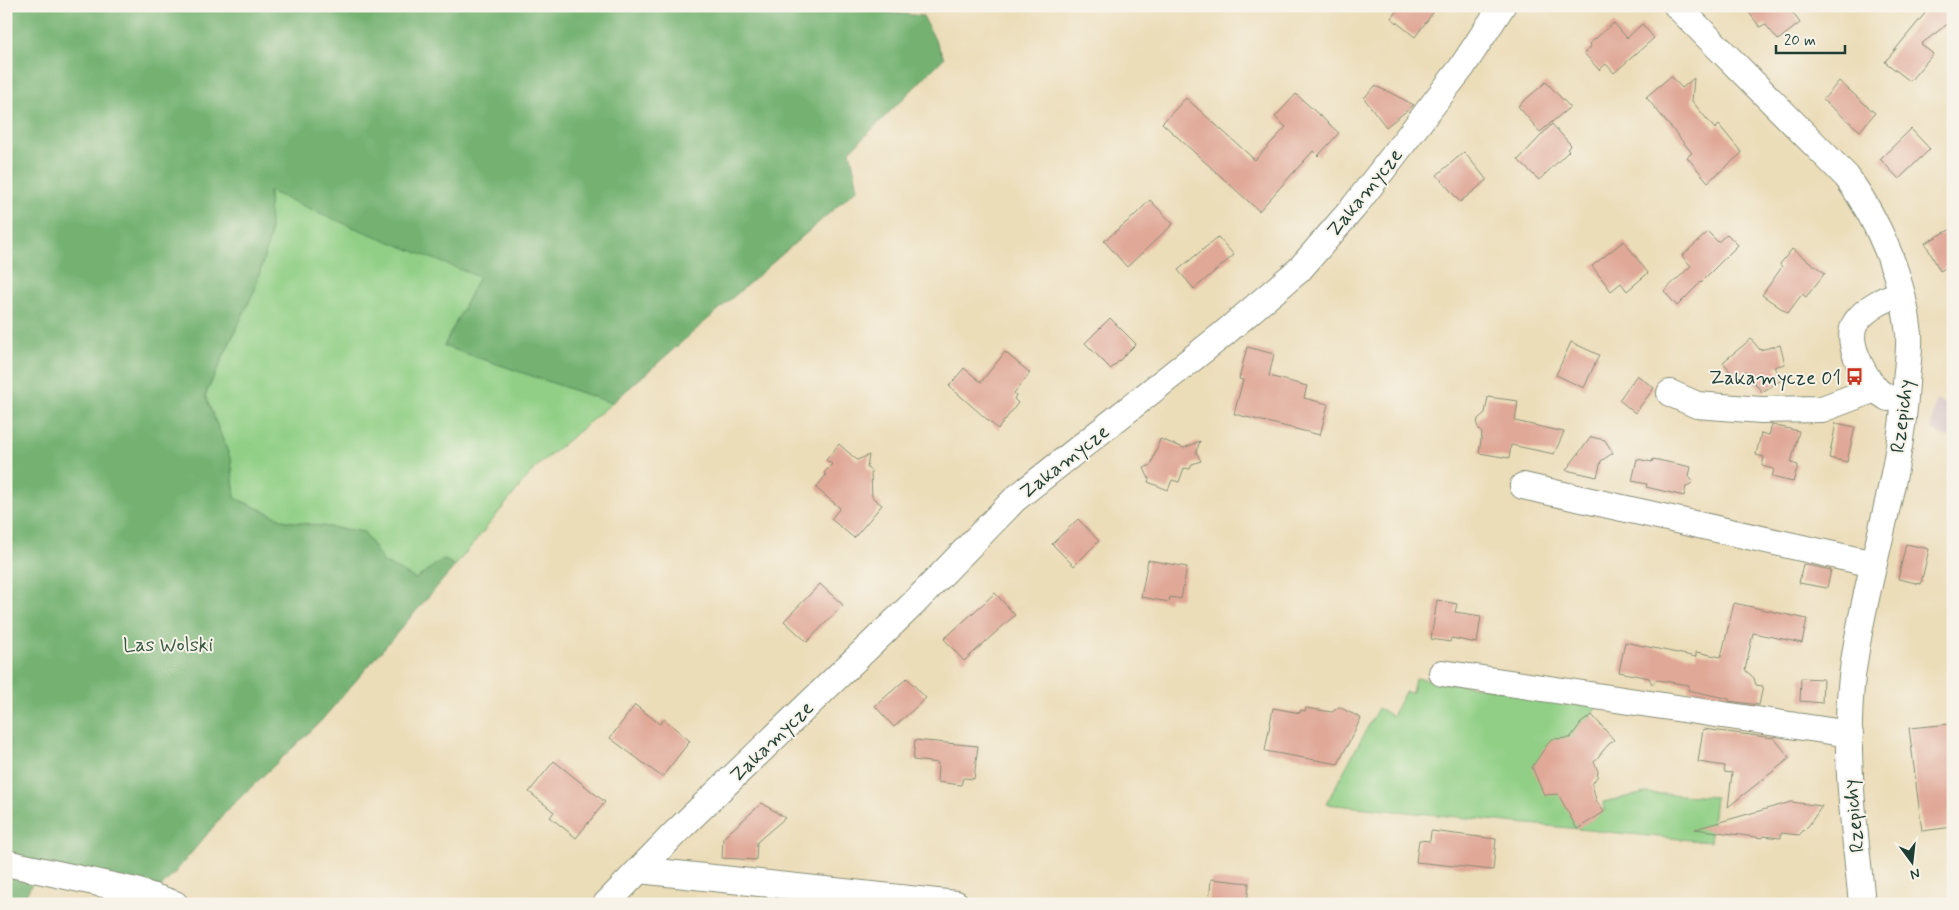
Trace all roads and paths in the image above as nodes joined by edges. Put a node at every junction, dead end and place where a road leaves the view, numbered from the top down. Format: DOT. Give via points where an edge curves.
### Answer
graph roads {
  1 [pos="1502,6"];
  2 [pos="1677,6"];
  3 [pos="1902,294"];
  4 [pos="1876,389"];
  5 [pos="1670,392"];
  6 [pos="1905,403"];
  7 [pos="1522,486"];
  8 [pos="1874,564"];
  9 [pos="1442,673"];
  10 [pos="1850,734"];
  11 [pos="6,863"];
  12 [pos="639,870"];
  13 [pos="175,904"];
  14 [pos="606,904"];
  15 [pos="956,904"];
  16 [pos="1862,904"];
  1 -- 12 [label="street, Zakamycze" via="1462,67 1353,208 1299,270 1015,499 914,603"];
  2 -- 3 [label="street, Rzepichy" via="1847,178 1878,228"];
  3 -- 4 [label="street" via="1876,303 1855,323 1852,343 1855,355"];
  3 -- 6 [label="street, Rzepichy" via="1909,335"];
  4 -- 5 [label="street" via="1822,409 1761,410 1697,405"];
  4 -- 6 [label="street" via="1890,400"];
  6 -- 8 [label="street, Rzepichy" via="1901,437"];
  7 -- 8 [label="street"];
  8 -- 10 [label="street, Rzepichy" via="1852,678"];
  9 -- 10 [label="street"];
  10 -- 16 [label="street, Rzepichy" via="1848,766"];
  11 -- 13 [label="street" via="136,891"];
  12 -- 14 [label="street, Zakamycze"];
  12 -- 15 [label="street"];
}
